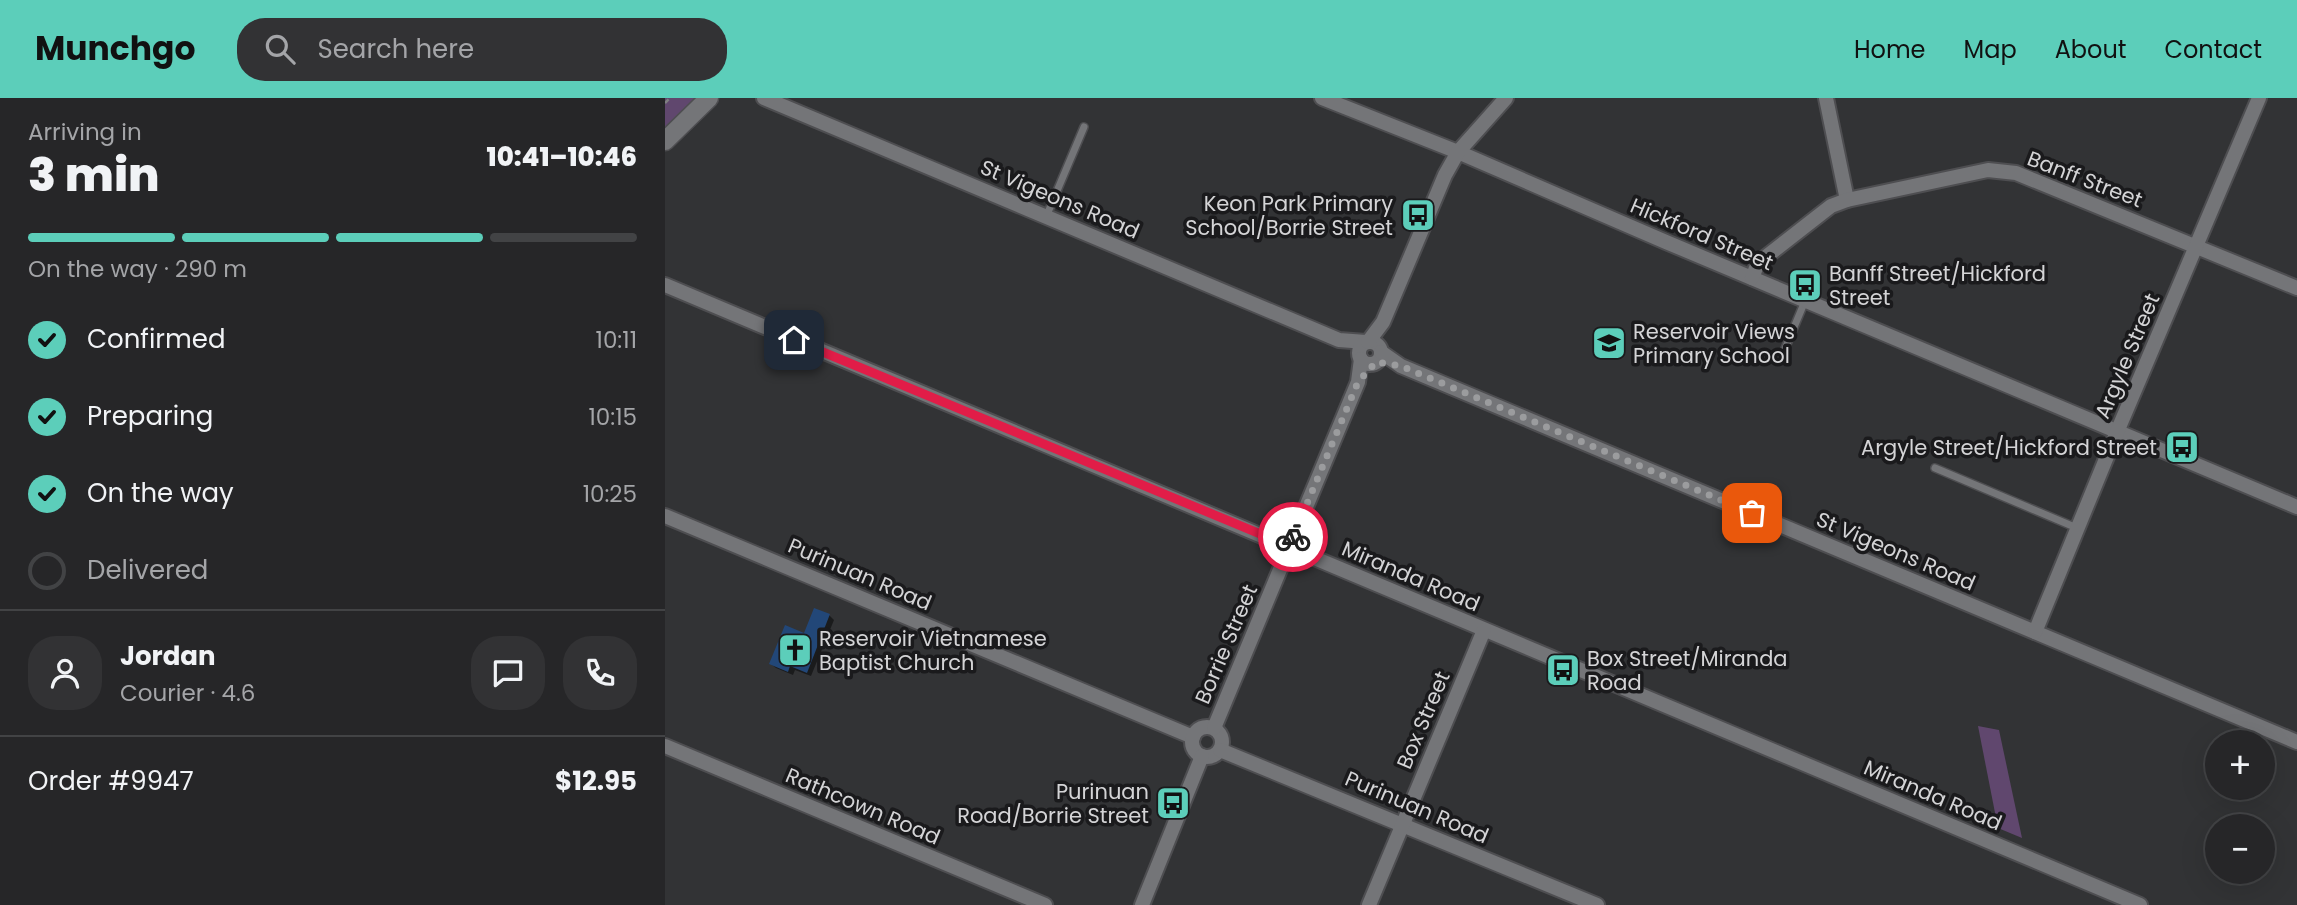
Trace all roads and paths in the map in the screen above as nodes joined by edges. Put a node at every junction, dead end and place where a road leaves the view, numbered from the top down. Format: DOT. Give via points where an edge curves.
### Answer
graph roads {
  1 [pos="670,98"];
  2 [pos="709,98"];
  3 [pos="764,98"];
  4 [pos="1322,98"];
  5 [pos="1506,98"];
  6 [pos="1826,98"];
  7 [pos="2259,98"];
  8 [pos="665,103"];
  9 [pos="1084,127"];
  10 [pos="665,141"];
  11 [pos="1458,152"];
  12 [pos="1847,200"];
  13 [pos="1046,217"];
  14 [pos="2197,246"];
  15 [pos="1752,278"];
  16 [pos="665,285"];
  17 [pos="2297,288"];
  18 [pos="1805,301"];
  19 [pos="1371,353"];
  20 [pos="1782,356"];
  21 [pos="2117,432"];
  22 [pos="1935,468"];
  23 [pos="2297,507"];
  24 [pos="665,516"];
  25 [pos="2077,529"];
  26 [pos="1289,546"];
  27 [pos="1484,630"];
  28 [pos="2035,632"];
  29 [pos="1214,728"];
  30 [pos="1193,737"];
  31 [pos="2297,742"];
  32 [pos="665,746"];
  33 [pos="1220,750"];
  34 [pos="1202,756"];
  35 [pos="1402,823"];
  36 [pos="1045,905"];
  37 [pos="1142,905"];
  38 [pos="1369,905"];
  39 [pos="1597,905"];
  40 [pos="2140,905"];
  1 -- 8 [label="path"];
  2 -- 10 [label="main road"];
  3 -- 13 [label="street, St Vigeons Road"];
  4 -- 11 [label="street, Hickford Street"];
  5 -- 11 [label="street, Borrie Street"];
  6 -- 12 [label="street"];
  7 -- 14 [label="street, Argyle Street"];
  9 -- 13 [label="lane"];
  11 -- 15 [label="street, Hickford Street"];
  11 -- 19 [label="street, Borrie Street"];
  12 -- 14 [label="street, Banff Street" via="1988,170 2016,173"];
  12 -- 15 [label="street, Banff Street" via="1831,206 1759,263"];
  13 -- 19 [label="street, St Vigeons Road"];
  14 -- 17 [label="street, Banff Street"];
  14 -- 21 [label="street, Argyle Street"];
  15 -- 18 [label="street, Hickford Street"];
  16 -- 26 [label="street, Miranda Road"];
  18 -- 20 [label="lane"];
  18 -- 21 [label="street, Hickford Street"];
  19 -- 26 [label="street, Borrie Street"];
  19 -- 28 [label="street, St Vigeons Road"];
  21 -- 23 [label="street, Hickford Street"];
  21 -- 25 [label="street, Argyle Street"];
  22 -- 25 [label="lane"];
  24 -- 30 [label="street, Purinuan Road"];
  25 -- 28 [label="street, Argyle Street"];
  26 -- 27 [label="street, Miranda Road"];
  26 -- 29 [label="street, Borrie Street"];
  27 -- 35 [label="street, Box Street"];
  27 -- 40 [label="street, Miranda Road"];
  28 -- 31 [label="street, St Vigeons Road"];
  29 -- 30 [label="street" via="1202,728"];
  29 -- 33 [label="street" via="1221,736"];
  30 -- 34 [label="street" via="1193,746"];
  32 -- 36 [label="street, Rathcown Road"];
  33 -- 34 [label="street"];
  33 -- 35 [label="street, Purinuan Road"];
  34 -- 37 [label="street"];
  35 -- 38 [label="street, Box Street"];
  35 -- 39 [label="street, Purinuan Road"];
}
